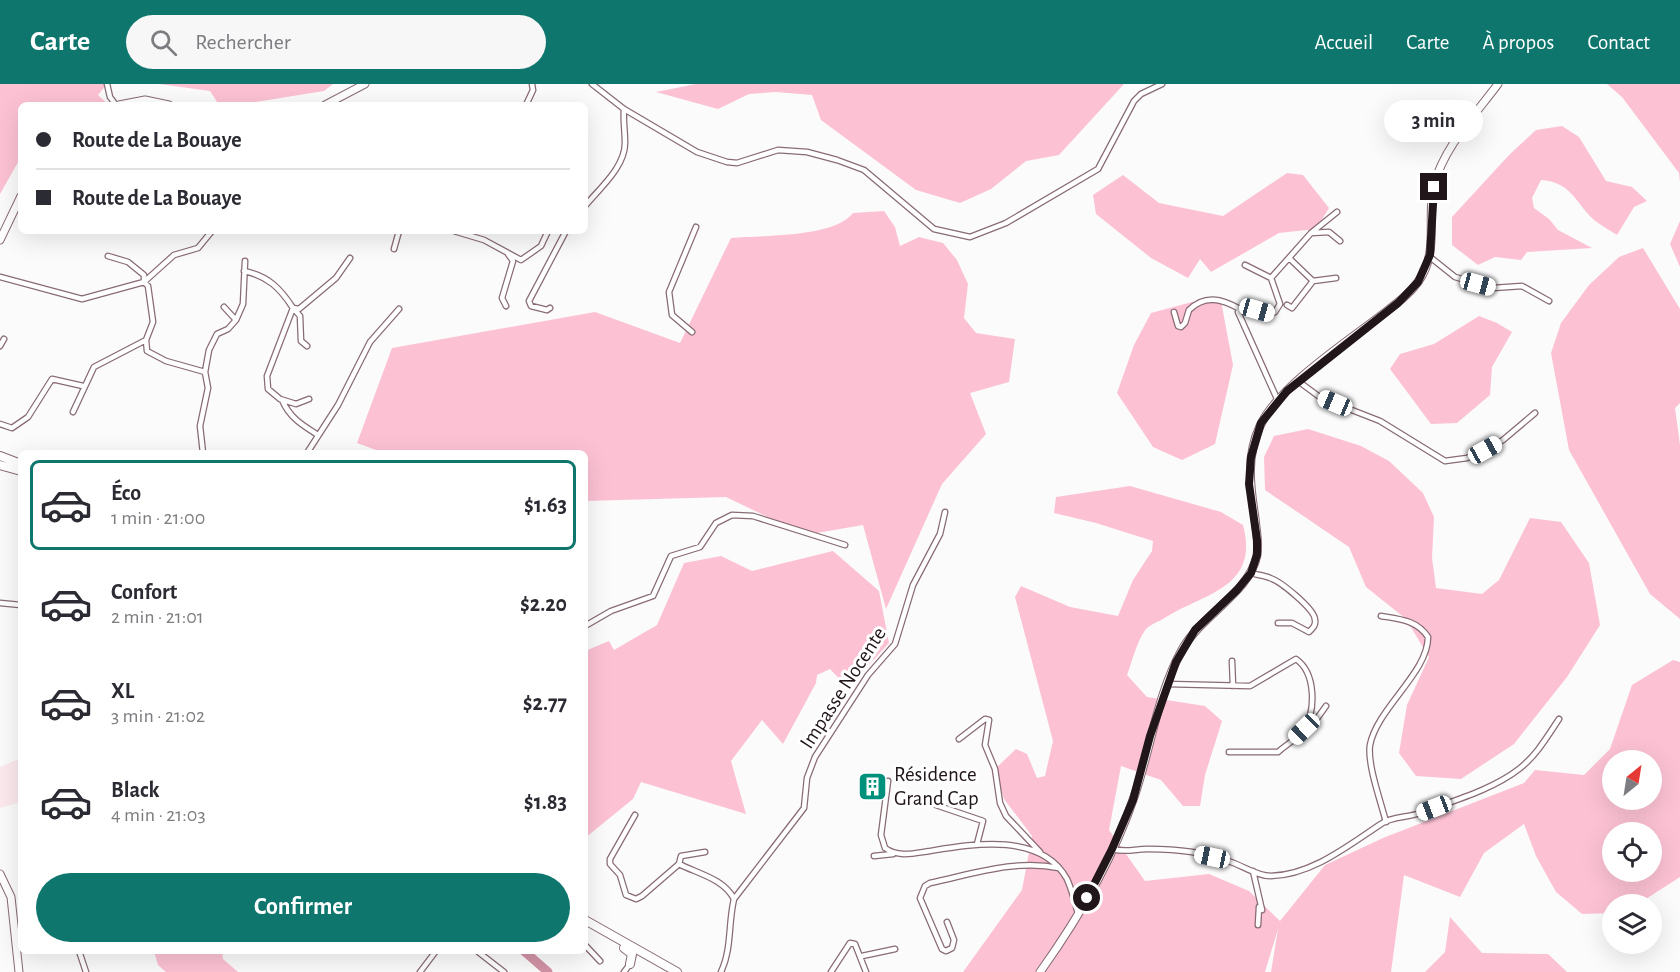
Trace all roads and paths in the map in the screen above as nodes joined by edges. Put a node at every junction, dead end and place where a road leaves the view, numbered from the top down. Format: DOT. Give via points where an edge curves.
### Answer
graph roads {
  1 [pos="107,84"];
  2 [pos="365,84"];
  3 [pos="532,84"];
  4 [pos="592,84"];
  5 [pos="1162,84"];
  6 [pos="1498,84"];
  7 [pos="115,102"];
  8 [pos="134,102"];
  9 [pos="155,102"];
  10 [pos="332,102"];
  11 [pos="527,102"];
  12 [pos="624,110"];
  13 [pos="18,202"];
  14 [pos="588,202"];
  15 [pos="1337,212"];
  16 [pos="696,227"];
  17 [pos="1311,233"];
  18 [pos="210,234"];
  19 [pos="398,234"];
  20 [pos="464,234"];
  21 [pos="546,234"];
  22 [pos="564,234"];
  23 [pos="0,240"];
  24 [pos="1340,241"];
  25 [pos="394,249"];
  26 [pos="504,250"];
  27 [pos="108,256"];
  28 [pos="1430,257"];
  29 [pos="350,258"];
  30 [pos="1289,258"];
  31 [pos="245,261"];
  32 [pos="1245,265"];
  33 [pos="244,271"];
  34 [pos="0,277"];
  35 [pos="1271,278"];
  36 [pos="1336,278"];
  37 [pos="1313,281"];
  38 [pos="144,282"];
  39 [pos="1549,301"];
  40 [pos="1287,305"];
  41 [pos="506,306"];
  42 [pos="224,307"];
  43 [pos="293,308"];
  44 [pos="550,308"];
  45 [pos="399,309"];
  46 [pos="1240,309"];
  47 [pos="1174,312"];
  48 [pos="236,320"];
  49 [pos="692,332"];
  50 [pos="4,339"];
  51 [pos="146,340"];
  52 [pos="0,346"];
  53 [pos="307,346"];
  54 [pos="205,372"];
  55 [pos="1298,381"];
  56 [pos="83,386"];
  57 [pos="309,399"];
  58 [pos="282,400"];
  59 [pos="1278,401"];
  60 [pos="73,412"];
  61 [pos="1535,413"];
  62 [pos="0,424"];
  63 [pos="318,435"];
  64 [pos="203,450"];
  65 [pos="309,450"];
  66 [pos="0,456"];
  67 [pos="18,463"];
  68 [pos="2,466"];
  69 [pos="18,470"];
  70 [pos="945,512"];
  71 [pos="845,545"];
  72 [pos="1251,573"];
  73 [pos="0,603"];
  74 [pos="18,605"];
  75 [pos="1381,616"];
  76 [pos="1278,623"];
  77 [pos="588,625"];
  78 [pos="1232,661"];
  79 [pos="1167,684"];
  80 [pos="1233,686"];
  81 [pos="1326,706"];
  82 [pos="1559,720"];
  83 [pos="1304,729"];
  84 [pos="959,739"];
  85 [pos="1229,752"];
  86 [pos="888,781"];
  87 [pos="936,805"];
  88 [pos="635,815"];
  89 [pos="1386,822"];
  90 [pos="977,844"];
  91 [pos="1112,849"];
  92 [pos="705,852"];
  93 [pos="898,854"];
  94 [pos="1042,854"];
  95 [pos="874,856"];
  96 [pos="680,864"];
  97 [pos="1059,868"];
  98 [pos="1253,871"];
  99 [pos="0,874"];
  100 [pos="734,899"];
  101 [pos="1078,914"];
  102 [pos="947,922"];
  103 [pos="588,924"];
  104 [pos="588,924"];
  105 [pos="1258,925"];
  106 [pos="614,941"];
  107 [pos="588,948"];
  108 [pos="895,949"];
  109 [pos="80,954"];
  110 [pos="434,954"];
  111 [pos="481,954"];
  112 [pos="862,956"];
  113 [pos="600,961"];
  114 [pos="652,962"];
  115 [pos="630,964"];
  116 [pos="496,966"];
  117 [pos="19,972"];
  118 [pos="86,972"];
  119 [pos="420,972"];
  120 [pos="492,972"];
  121 [pos="504,972"];
  122 [pos="624,972"];
  123 [pos="675,972"];
  124 [pos="721,972"];
  125 [pos="831,972"];
  126 [pos="866,972"];
  127 [pos="1040,972"];
  1 -- 7 [label="street"];
  2 -- 10 [label="main road"];
  3 -- 11 [label="street"];
  4 -- 12 [label="street"];
  5 -- 12 [label="street" via="1134,101 1098,169 1006,223 970,237 934,229 884,185 848,163 790,149 768,151 737,163 727,162 697,152"];
  6 -- 28 [label="main road" via="1448,151 1440,169 1434,187"];
  8 -- 9 [label="main road"];
  12 -- 14 [label="street" via="622,157"];
  13 -- 23 [label="main road"];
  15 -- 17 [label="street"];
  16 -- 49 [label="street" via="669,292 672,315"];
  17 -- 24 [label="street" via="1329,232"];
  17 -- 30 [label="street"];
  18 -- 38 [label="street" via="198,248 174,255"];
  19 -- 25 [label="street"];
  20 -- 26 [label="street"];
  21 -- 26 [label="street" via="540,246 520,260"];
  22 -- 44 [label="street" via="529,301 538,308"];
  26 -- 41 [label="street" via="513,261 502,298"];
  27 -- 38 [label="street" via="128,262 144,275"];
  28 -- 39 [label="street" via="1455,277 1493,288 1522,286"];
  28 -- 55 [label="main road" via="1418,282 1398,303"];
  29 -- 43 [label="street" via="336,278 299,309"];
  30 -- 35 [label="street"];
  30 -- 37 [label="street"];
  31 -- 33 [label="street"];
  32 -- 35 [label="street"];
  33 -- 43 [label="street" via="260,274 274,283"];
  33 -- 48 [label="street" via="243,304"];
  34 -- 38 [label="street" via="82,299"];
  35 -- 46 [label="street" via="1280,304 1275,312 1245,306"];
  36 -- 37 [label="street"];
  37 -- 40 [label="street" via="1292,308"];
  38 -- 51 [label="street" via="153,316"];
  42 -- 48 [label="street"];
  43 -- 53 [label="street" via="300,316 301,341"];
  43 -- 58 [label="street" via="267,376 268,389"];
  45 -- 63 [label="street" via="370,342"];
  46 -- 47 [label="street" via="1228,302 1206,299 1189,310 1181,327"];
  46 -- 59 [label="street" via="1239,317"];
  48 -- 54 [label="street" via="212,341"];
  50 -- 52 [label="street"];
  51 -- 54 [label="street" via="145,348 156,356"];
  51 -- 56 [label="street" via="94,367"];
  54 -- 64 [label="street" via="208,388 201,426"];
  55 -- 59 [label="main road"];
  55 -- 61 [label="street" via="1321,398 1380,421 1445,461 1485,450"];
  56 -- 60 [label="street"];
  56 -- 62 [label="street" via="52,379 21,423 12,428"];
  57 -- 58 [label="street" via="296,405"];
  58 -- 63 [label="street" via="299,424"];
  59 -- 72 [label="main road" via="1261,423 1251,457 1249,484 1257,540"];
  63 -- 65 [label="street"];
  66 -- 67 [label="highway"];
  68 -- 69 [label="highway"];
  70 -- 100 [label="street, Impasse Nocente" via="940,534 913,585 895,644 867,675 815,757 807,778 804,808"];
  71 -- 77 [label="street" via="753,516 732,515 716,523 700,547 671,556 653,596 611,610"];
  72 -- 76 [label="street" via="1285,586 1314,613 1316,620 1309,632 1292,623"];
  72 -- 79 [label="main road" via="1195,630"];
  73 -- 74 [label="street"];
  75 -- 89 [label="street" via="1407,620 1428,637 1424,654 1378,724 1370,746"];
  78 -- 80 [label="street"];
  79 -- 80 [label="street"];
  79 -- 91 [label="main road" via="1133,800"];
  80 -- 83 [label="street" via="1250,686 1296,659 1308,672 1312,693"];
  81 -- 83 [label="street" via="1311,727"];
  82 -- 89 [label="street" via="1519,769 1456,800"];
  83 -- 85 [label="street" via="1278,752"];
  84 -- 94 [label="street" via="985,718 989,720 985,745 995,769 1000,803 1006,816"];
  86 -- 93 [label="street" via="882,842"];
  87 -- 90 [label="street" via="982,820"];
  88 -- 96 [label="street" via="610,859 626,895 636,899 642,896"];
  89 -- 98 [label="street" via="1348,847 1302,868 1269,876"];
  90 -- 93 [label="street"];
  90 -- 94 [label="street"];
  91 -- 98 [label="street" via="1128,853 1165,849 1198,854"];
  91 -- 101 [label="main road"];
  92 -- 96 [label="street" via="681,856"];
  93 -- 95 [label="street"];
  94 -- 97 [label="street"];
  96 -- 100 [label="street" via="729,889"];
  97 -- 101 [label="street"];
  97 -- 102 [label="street" via="1035,863 1014,865 930,883 920,898 946,951 952,948 954,940"];
  98 -- 105 [label="street" via="1261,908"];
  99 -- 117 [label="main road" via="11,897"];
  100 -- 124 [label="street, Impasse Nocente" via="729,956"];
  101 -- 127 [label="main road"];
  103 -- 106 [label="highway"];
  104 -- 123 [label="highway"];
  106 -- 114 [label="highway"];
  106 -- 115 [label="highway" via="632,954"];
  107 -- 113 [label="street"];
  108 -- 112 [label="street"];
  109 -- 118 [label="street"];
  110 -- 119 [label="street"];
  111 -- 116 [label="street"];
  112 -- 125 [label="street" via="850,943"];
  112 -- 126 [label="street"];
  114 -- 115 [label="highway" via="638,958"];
  114 -- 123 [label="highway"];
  115 -- 122 [label="street"];
  116 -- 120 [label="street"];
  116 -- 121 [label="street"];
}
